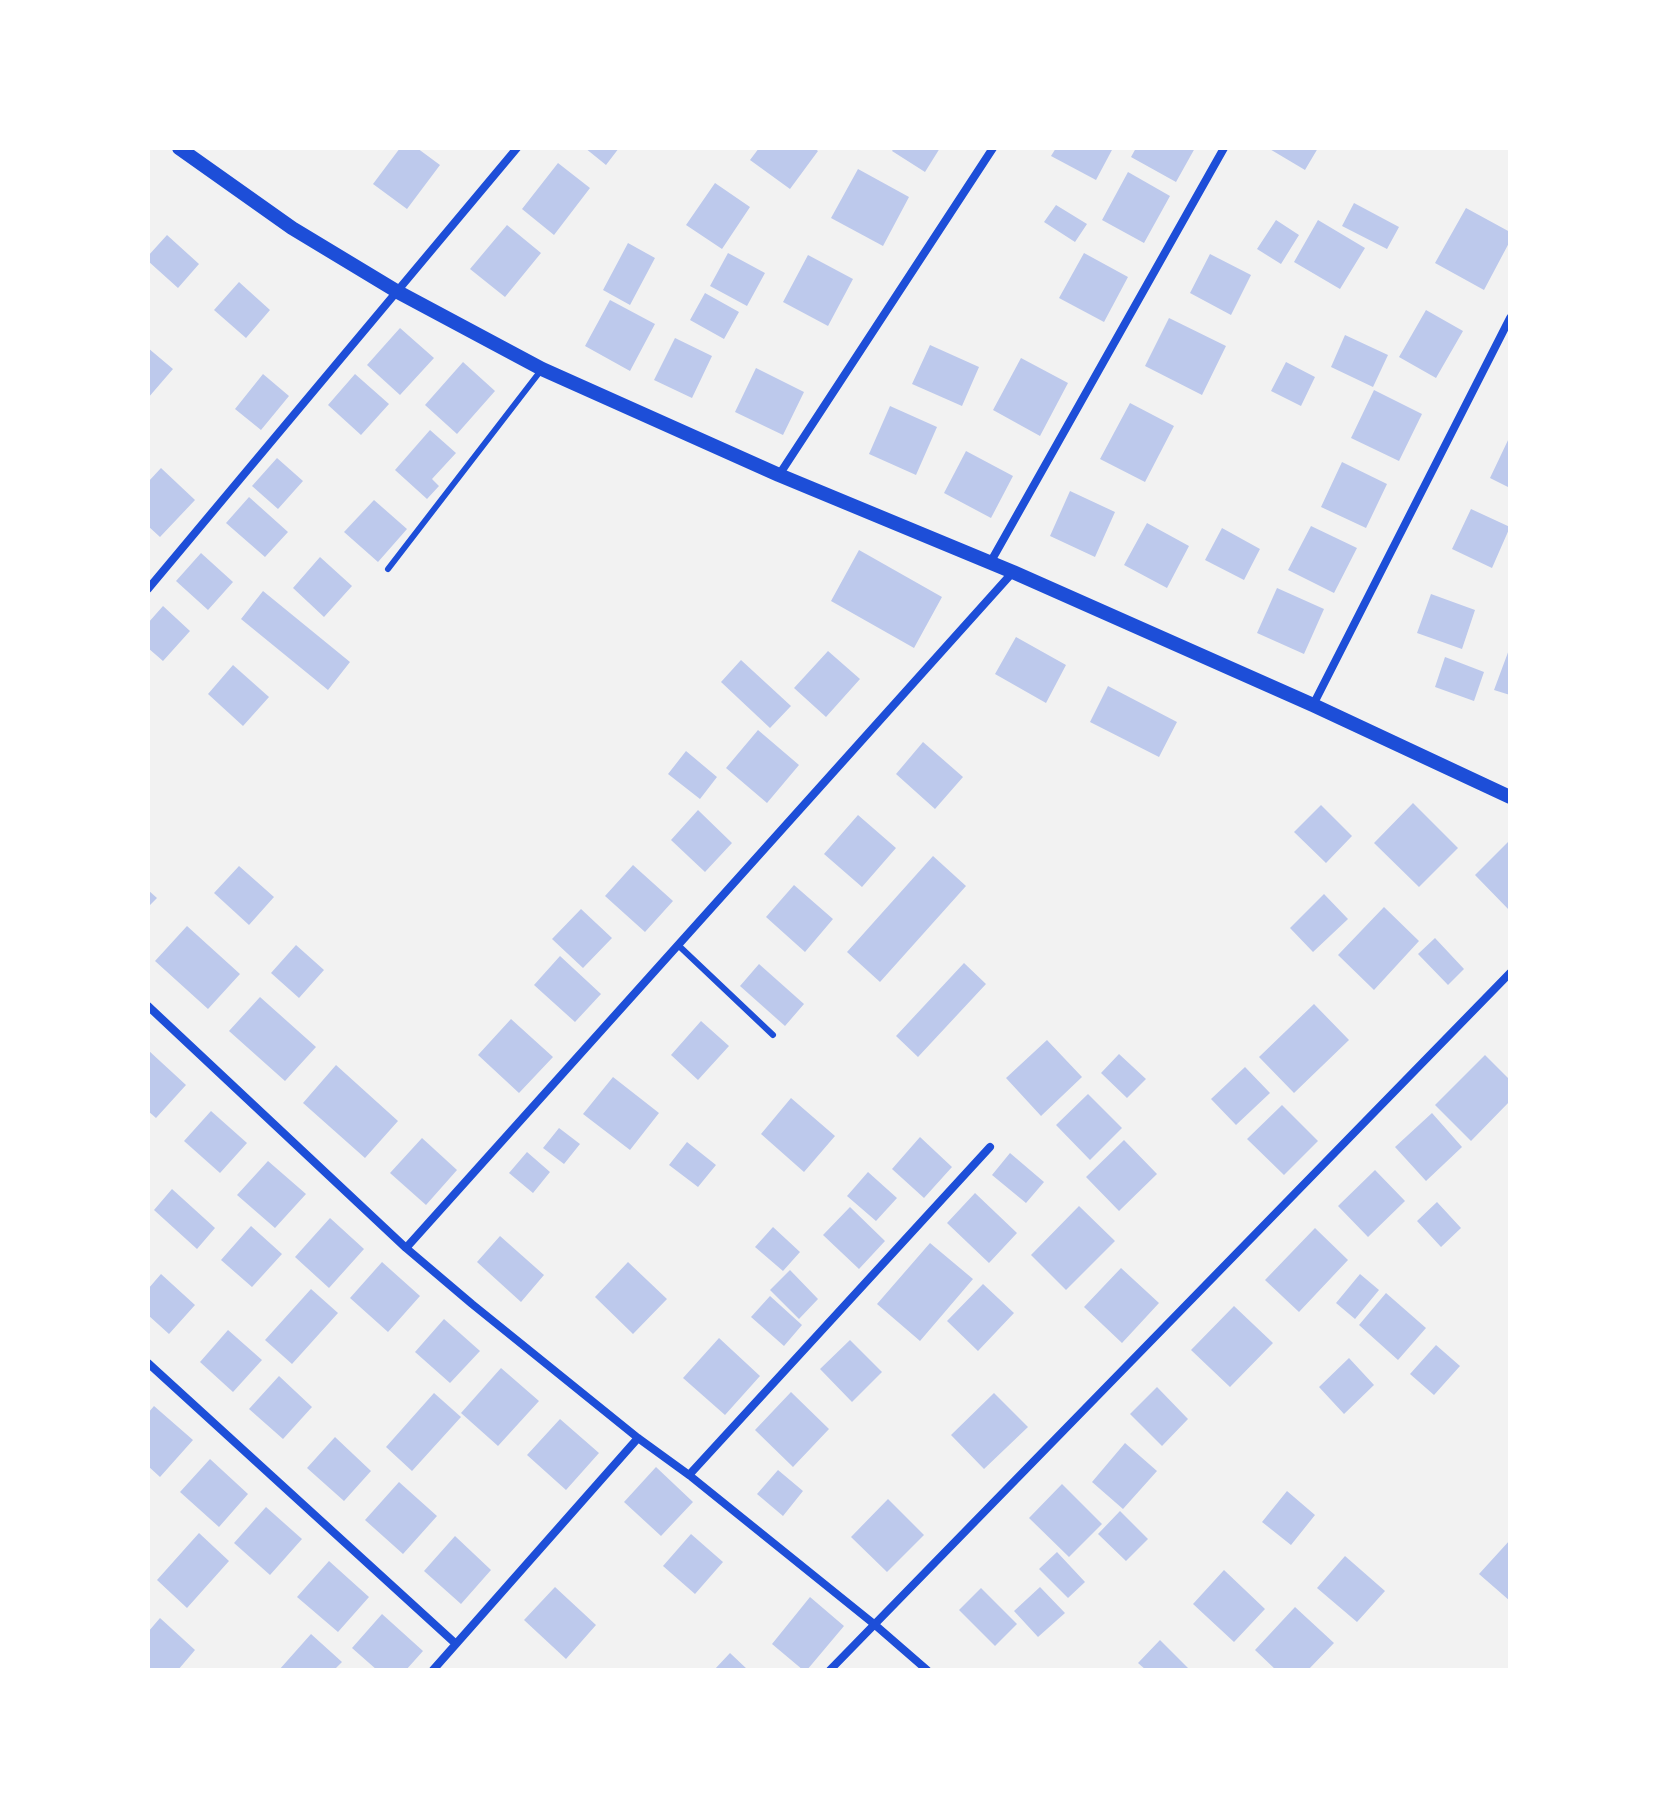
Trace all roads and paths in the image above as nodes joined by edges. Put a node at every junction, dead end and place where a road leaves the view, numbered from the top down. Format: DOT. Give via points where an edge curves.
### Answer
graph roads {
  1 [pos="179,148"];
  2 [pos="517,148"];
  3 [pos="993,148"];
  4 [pos="1224,148"];
  5 [pos="398,292"];
  6 [pos="1510,318"];
  7 [pos="542,369"];
  8 [pos="779,475"];
  9 [pos="990,563"];
  10 [pos="388,569"];
  11 [pos="1013,572"];
  12 [pos="148,589"];
  13 [pos="1313,705"];
  14 [pos="1510,797"];
  15 [pos="678,945"];
  16 [pos="1510,973"];
  17 [pos="148,1006"];
  18 [pos="773,1035"];
  19 [pos="990,1147"];
  20 [pos="406,1248"];
  21 [pos="148,1363"];
  22 [pos="638,1438"];
  23 [pos="689,1475"];
  24 [pos="874,1624"];
  25 [pos="456,1644"];
  26 [pos="433,1670"];
  27 [pos="830,1670"];
  28 [pos="927,1670"];
  1 -- 5 [label="street" via="292,228"];
  2 -- 5 [label="street"];
  3 -- 8 [label="street"];
  4 -- 9 [label="street"];
  5 -- 7 [label="street"];
  5 -- 12 [label="street"];
  6 -- 13 [label="street"];
  7 -- 8 [label="street"];
  7 -- 10 [label="lane"];
  8 -- 9 [label="street"];
  9 -- 11 [label="street"];
  11 -- 13 [label="street"];
  11 -- 15 [label="street"];
  13 -- 14 [label="street"];
  15 -- 18 [label="lane"];
  15 -- 20 [label="street"];
  16 -- 24 [label="street"];
  17 -- 20 [label="street"];
  19 -- 23 [label="street"];
  20 -- 22 [label="street"];
  21 -- 25 [label="street"];
  22 -- 23 [label="street"];
  22 -- 25 [label="street"];
  23 -- 24 [label="street"];
  24 -- 27 [label="street"];
  24 -- 28 [label="street"];
  25 -- 26 [label="street"];
}
